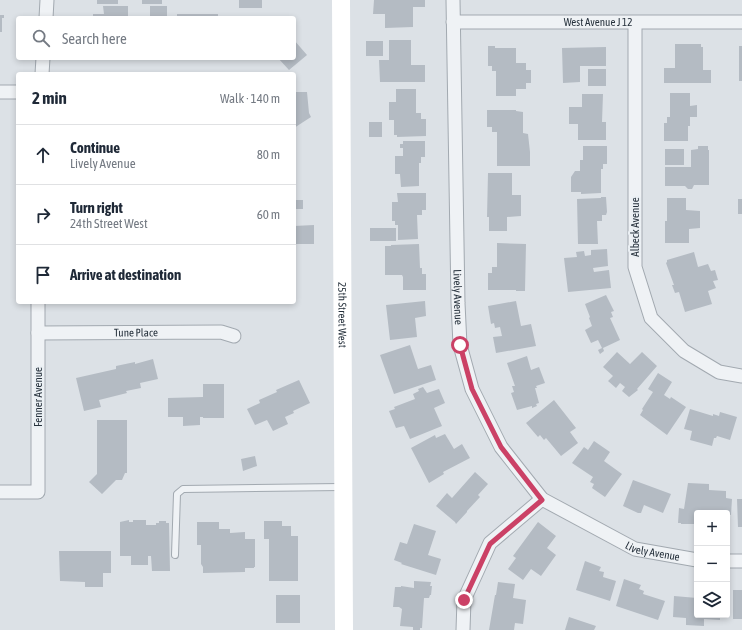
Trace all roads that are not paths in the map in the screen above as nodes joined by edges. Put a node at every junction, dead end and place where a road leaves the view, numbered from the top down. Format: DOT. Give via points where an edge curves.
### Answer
graph roads {
  1 [pos="47,0"];
  2 [pos="341,0"];
  3 [pos="453,0"];
  4 [pos="46,16"];
  5 [pos="453,22"];
  6 [pos="742,22"];
  7 [pos="635,23"];
  8 [pos="43,60"];
  9 [pos="42,72"];
  10 [pos="0,92"];
  11 [pos="16,92"];
  12 [pos="38,304"];
  13 [pos="38,333"];
  14 [pos="234,336"];
  15 [pos="742,376"];
  16 [pos="343,487"];
  17 [pos="0,492"];
  18 [pos="542,500"];
  19 [pos="175,555"];
  20 [pos="694,559"];
  21 [pos="730,561"];
  22 [pos="742,561"];
  23 [pos="344,630"];
  24 [pos="463,630"];
  1 -- 4 [label="street"];
  2 -- 16 [label="street, 25th Street West"];
  3 -- 5 [label="street, Lively Avenue"];
  5 -- 7 [label="street, West Avenue J 12"];
  5 -- 18 [label="street, Lively Avenue" via="460,345 472,389 501,447"];
  6 -- 7 [label="street, West Avenue J 12"];
  7 -- 15 [label="street, Albeck Avenue" via="635,267 651,318 684,351 719,372"];
  8 -- 9 [label="street"];
  10 -- 11 [label="street"];
  12 -- 13 [label="street, Fenner Avenue"];
  13 -- 14 [label="street, Tune Place" via="220,332"];
  13 -- 17 [label="street, Fenner Avenue" via="38,492"];
  16 -- 19 [label="lane" via="183,489 177,494"];
  16 -- 23 [label="street, 25th Street West"];
  18 -- 20 [label="street, Lively Avenue" via="635,549"];
  18 -- 24 [label="street" via="490,544 464,600"];
  21 -- 22 [label="street"];
}
